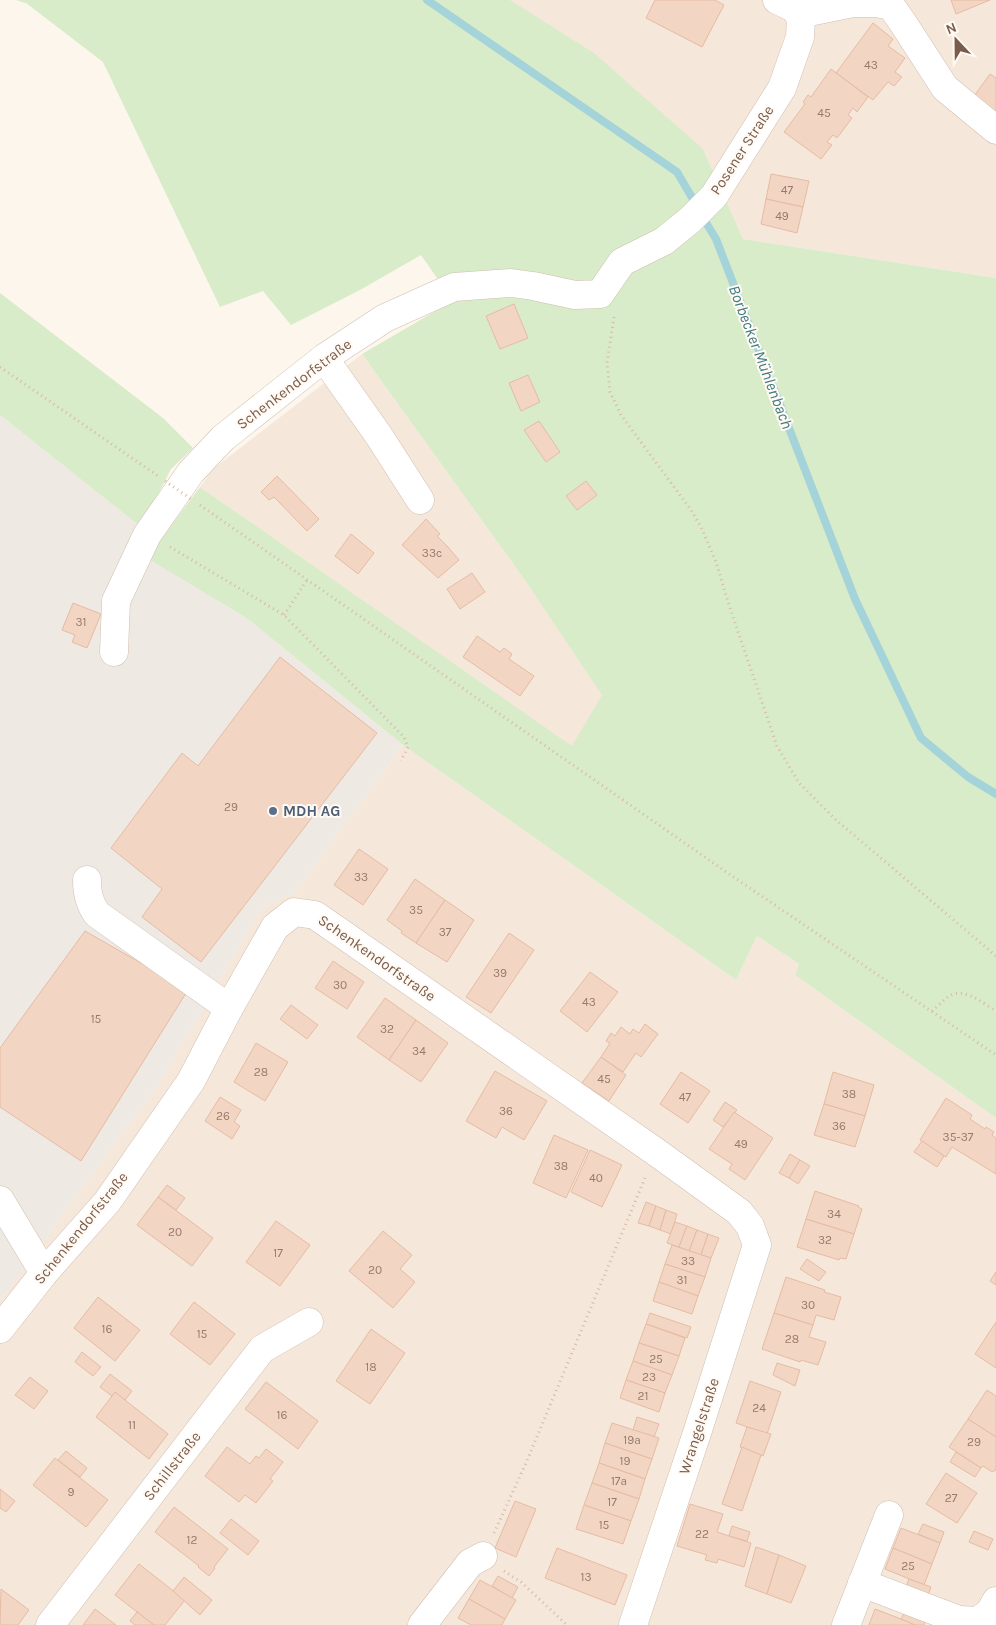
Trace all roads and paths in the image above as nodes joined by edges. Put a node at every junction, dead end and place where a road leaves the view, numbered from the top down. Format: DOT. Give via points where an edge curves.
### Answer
graph roads {
  1 [pos="788,7"];
  2 [pos="996,130"];
  3 [pos="600,294"];
  4 [pos="324,358"];
  5 [pos="0,366"];
  6 [pos="420,500"];
  7 [pos="148,535"];
  8 [pos="307,580"];
  9 [pos="284,616"];
  10 [pos="114,652"];
  11 [pos="401,761"];
  12 [pos="87,880"];
  13 [pos="996,956"];
  14 [pos="229,1008"];
  15 [pos="932,1011"];
  16 [pos="996,1011"];
  17 [pos="996,1055"];
  18 [pos="656,1152"];
  19 [pos="0,1200"];
  20 [pos="750,1226"];
  21 [pos="44,1273"];
  22 [pos="309,1322"];
  23 [pos="0,1329"];
  24 [pos="889,1515"];
  25 [pos="483,1556"];
  26 [pos="862,1583"];
  27 [pos="996,1601"];
  28 [pos="50,1625"];
  29 [pos="422,1625"];
  30 [pos="567,1625"];
  31 [pos="632,1625"];
  32 [pos="846,1625"];
  1 -- 2 [label="street" via="852,3 891,6 945,88"];
  1 -- 3 [label="street, Posener Straße" via="801,18 800,38 782,88 714,196 664,241 622,262"];
  3 -- 4 [label="street, Schenkendorfstraße" via="575,295 511,283 454,287 385,318"];
  3 -- 13 [label="path" via="610,298 614,317 608,363 610,392 621,415 701,527 716,562 777,746 790,770 835,819"];
  4 -- 6 [label="street"];
  4 -- 7 [label="street, Schenkendorfstraße" via="223,438 191,472"];
  5 -- 8 [label="path, bridge"];
  7 -- 9 [label="path"];
  7 -- 10 [label="street, Schenkendorfstraße" via="116,602"];
  8 -- 9 [label="path"];
  8 -- 15 [label="path"];
  9 -- 11 [label="path" via="404,737 408,747"];
  12 -- 14 [label="street" via="87,892 97,914"];
  14 -- 18 [label="street, Schenkendorfstraße" via="275,927 294,912 315,915"];
  14 -- 21 [label="street, Schenkendorfstraße" via="191,1081 106,1202"];
  15 -- 16 [label="path" via="950,996 961,994 975,998"];
  15 -- 17 [label="path"];
  18 -- 20 [label="street, Schenkendorfstraße" via="739,1212"];
  18 -- 25 [label="path" via="526,1463"];
  19 -- 21 [label="street"];
  20 -- 31 [label="street, Wrangelstraße" via="757,1245"];
  21 -- 23 [label="street, Schenkendorfstraße"];
  22 -- 28 [label="street, Schillstraße" via="262,1350"];
  24 -- 26 [label="street"];
  25 -- 29 [label="street" via="470,1563"];
  25 -- 30 [label="path" via="521,1582"];
  26 -- 27 [label="street" via="959,1620 978,1620 990,1612"];
  26 -- 32 [label="street"];
}
